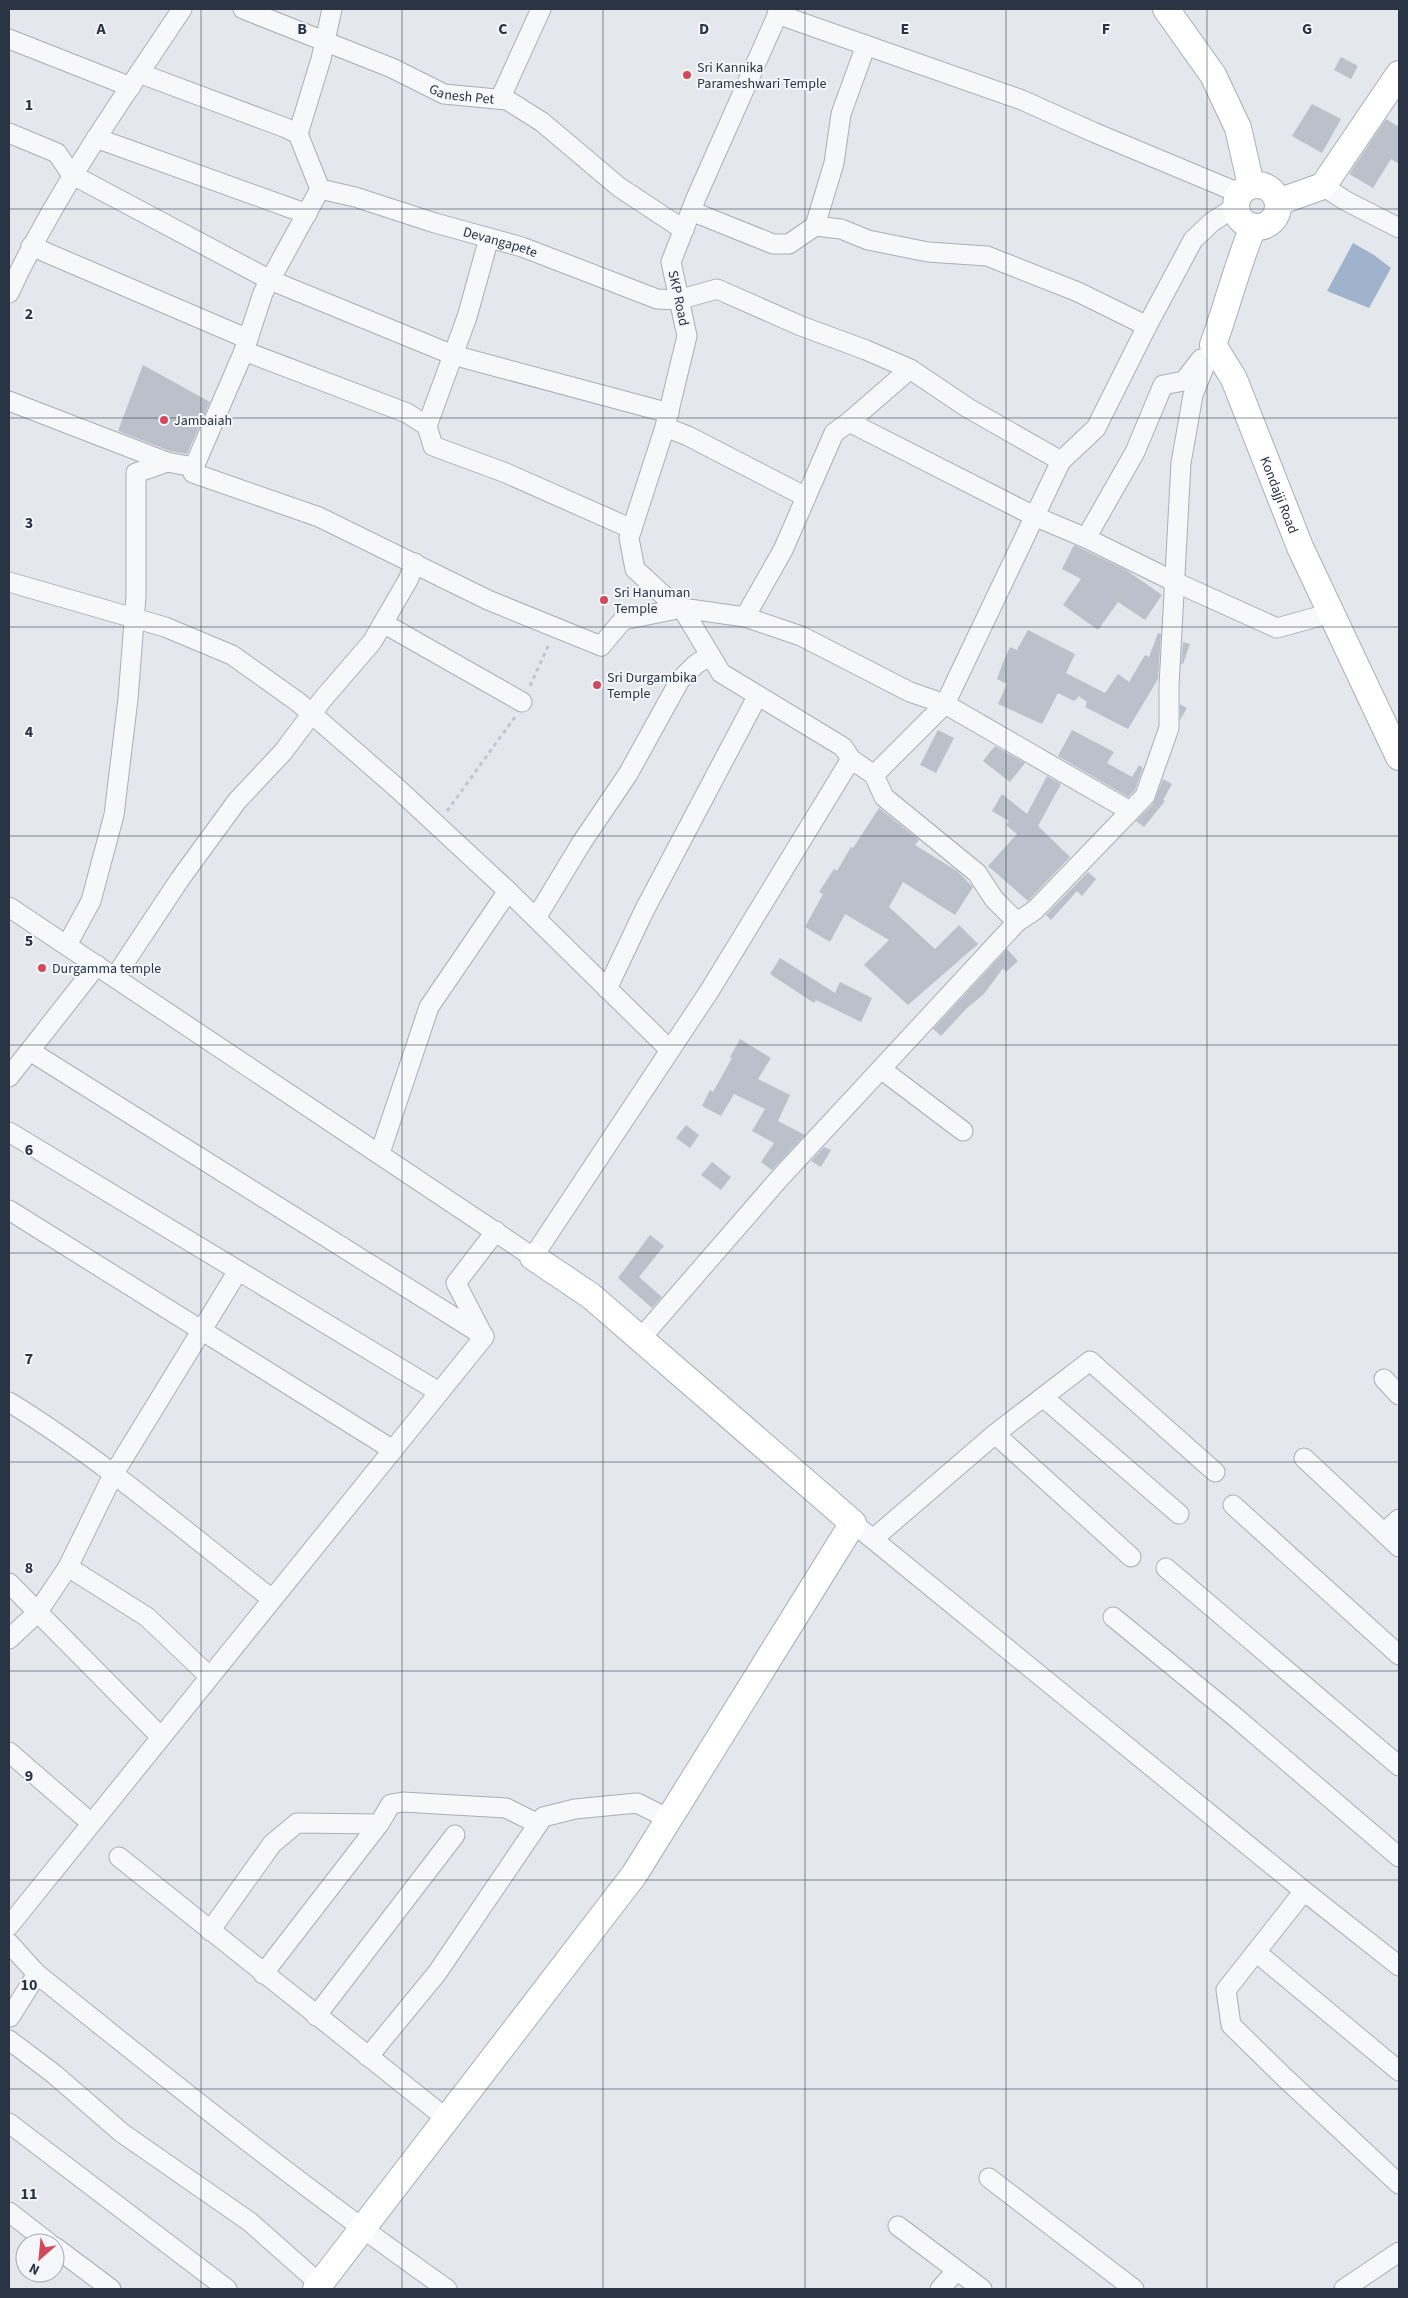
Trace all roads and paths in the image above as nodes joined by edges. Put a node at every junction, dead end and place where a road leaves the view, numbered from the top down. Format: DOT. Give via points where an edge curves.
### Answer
graph roads {
  1 [pos="182,9"];
  2 [pos="243,9"];
  3 [pos="332,9"];
  4 [pos="540,9"];
  5 [pos="1166,9"];
  6 [pos="779,12"];
  7 [pos="9,39"];
  8 [pos="323,42"];
  9 [pos="866,45"];
  10 [pos="1399,74"];
  11 [pos="135,80"];
  12 [pos="500,99"];
  13 [pos="9,132"];
  14 [pos="298,134"];
  15 [pos="96,138"];
  16 [pos="71,174"];
  17 [pos="1323,186"];
  18 [pos="320,189"];
  19 [pos="1242,195"];
  20 [pos="1278,202"];
  21 [pos="691,211"];
  22 [pos="307,214"];
  23 [pos="815,226"];
  24 [pos="1253,227"];
  25 [pos="1399,228"];
  26 [pos="684,230"];
  27 [pos="489,238"];
  28 [pos="31,246"];
  29 [pos="270,280"];
  30 [pos="9,293"];
  31 [pos="678,300"];
  32 [pos="1147,326"];
  33 [pos="246,345"];
  34 [pos="1213,345"];
  35 [pos="452,355"];
  36 [pos="910,369"];
  37 [pos="9,401"];
  38 [pos="667,420"];
  39 [pos="848,422"];
  40 [pos="426,426"];
  41 [pos="1061,461"];
  42 [pos="167,462"];
  43 [pos="194,467"];
  44 [pos="806,497"];
  45 [pos="1034,516"];
  46 [pos="632,529"];
  47 [pos="1086,538"];
  48 [pos="415,563"];
  49 [pos="9,582"];
  50 [pos="1175,582"];
  51 [pos="682,608"];
  52 [pos="1332,613"];
  53 [pos="745,617"];
  54 [pos="134,618"];
  55 [pos="383,623"];
  56 [pos="556,628"];
  57 [pos="710,655"];
  58 [pos="757,696"];
  59 [pos="522,702"];
  60 [pos="945,704"];
  61 [pos="312,714"];
  62 [pos="1389,719"];
  63 [pos="1399,757"];
  64 [pos="851,759"];
  65 [pos="874,775"];
  66 [pos="1130,811"];
  67 [pos="435,823"];
  68 [pos="508,891"];
  69 [pos="9,907"];
  70 [pos="536,918"];
  71 [pos="1017,922"];
  72 [pos="67,945"];
  73 [pos="97,965"];
  74 [pos="115,977"];
  75 [pos="607,989"];
  76 [pos="670,1050"];
  77 [pos="30,1051"];
  78 [pos="881,1069"];
  79 [pos="9,1077"];
  80 [pos="964,1130"];
  81 [pos="9,1132"];
  82 [pos="380,1153"];
  83 [pos="9,1210"];
  84 [pos="496,1231"];
  85 [pos="533,1257"];
  86 [pos="238,1270"];
  87 [pos="202,1331"];
  88 [pos="484,1337"];
  89 [pos="640,1338"];
  90 [pos="1384,1379"];
  91 [pos="440,1392"];
  92 [pos="1399,1395"];
  93 [pos="1042,1397"];
  94 [pos="9,1402"];
  95 [pos="995,1434"];
  96 [pos="392,1450"];
  97 [pos="1304,1458"];
  98 [pos="1215,1472"];
  99 [pos="113,1475"];
  100 [pos="1233,1505"];
  101 [pos="1179,1514"];
  102 [pos="1399,1519"];
  103 [pos="863,1531"];
  104 [pos="1384,1533"];
  105 [pos="1399,1547"];
  106 [pos="1131,1557"];
  107 [pos="68,1567"];
  108 [pos="1166,1568"];
  109 [pos="9,1583"];
  110 [pos="272,1599"];
  111 [pos="37,1613"];
  112 [pos="1113,1618"];
  113 [pos="9,1639"];
  114 [pos="1399,1655"];
  115 [pos="210,1676"];
  116 [pos="161,1737"];
  117 [pos="9,1752"];
  118 [pos="1399,1766"];
  119 [pos="669,1819"];
  120 [pos="91,1823"];
  121 [pos="379,1824"];
  122 [pos="538,1824"];
  123 [pos="456,1835"];
  124 [pos="119,1857"];
  125 [pos="1399,1857"];
  126 [pos="1304,1891"];
  127 [pos="9,1926"];
  128 [pos="210,1931"];
  129 [pos="9,1943"];
  130 [pos="1256,1952"];
  131 [pos="1399,1966"];
  132 [pos="37,1974"];
  133 [pos="263,1974"];
  134 [pos="316,2016"];
  135 [pos="10,2017"];
  136 [pos="9,2040"];
  137 [pos="368,2058"];
  138 [pos="1399,2071"];
  139 [pos="446,2119"];
  140 [pos="9,2123"];
  141 [pos="990,2178"];
  142 [pos="1399,2184"];
  143 [pos="9,2212"];
  144 [pos="898,2226"];
  145 [pos="362,2229"];
  146 [pos="36,2233"];
  147 [pos="1399,2252"];
  148 [pos="65,2255"];
  149 [pos="956,2271"];
  150 [pos="318,2286"];
  151 [pos="110,2289"];
  152 [pos="227,2289"];
  153 [pos="447,2289"];
  154 [pos="940,2289"];
  155 [pos="982,2289"];
  156 [pos="1134,2289"];
  157 [pos="1344,2289"];
  1 -- 11 [label="street"];
  2 -- 8 [label="street, Ganesh Pet"];
  3 -- 8 [label="street"];
  4 -- 12 [label="street"];
  5 -- 19 [label="street" via="1214,75 1238,128"];
  6 -- 9 [label="street"];
  6 -- 21 [label="street, SKP Road"];
  7 -- 11 [label="street"];
  8 -- 12 [label="street, Ganesh Pet" via="392,68 444,94"];
  8 -- 14 [label="street" via="321,59"];
  9 -- 19 [label="street" via="1022,100"];
  9 -- 23 [label="street" via="841,114 834,163"];
  10 -- 17 [label="street"];
  11 -- 14 [label="street"];
  11 -- 15 [label="street"];
  12 -- 26 [label="street, Ganesh Pet" via="542,122 619,187"];
  13 -- 16 [label="street" via="57,153"];
  14 -- 18 [label="street"];
  15 -- 16 [label="street"];
  15 -- 22 [label="street"];
  16 -- 28 [label="street"];
  16 -- 29 [label="street"];
  17 -- 20 [label="street"];
  17 -- 25 [label="street"];
  18 -- 22 [label="street"];
  18 -- 27 [label="street, Devangapete"];
  19 -- 20 [label="street" via="1265,186"];
  19 -- 24 [label="street" via="1240,220"];
  19 -- 32 [label="street" via="1193,240"];
  20 -- 24 [label="street" via="1272,221"];
  21 -- 23 [label="street" via="773,244 789,244"];
  21 -- 26 [label="street, SKP Road"];
  22 -- 29 [label="street"];
  23 -- 32 [label="street" via="841,228 868,240 928,252 987,256 1078,292"];
  24 -- 34 [label="street"];
  26 -- 31 [label="street, SKP Road" via="671,262"];
  27 -- 31 [label="street, Devangapete" via="530,250 656,299"];
  27 -- 35 [label="street" via="472,301"];
  28 -- 30 [label="street"];
  28 -- 33 [label="street"];
  29 -- 33 [label="street"];
  29 -- 35 [label="street"];
  31 -- 36 [label="street" via="716,289"];
  31 -- 38 [label="street, SKP Road" via="686,336"];
  32 -- 41 [label="street" via="1096,428"];
  33 -- 40 [label="street" via="407,413"];
  33 -- 43 [label="street"];
  34 -- 47 [label="street" via="1184,381 1163,384 1134,452"];
  34 -- 50 [label="street" via="1192,395 1181,463"];
  34 -- 52 [label="street, Kondajji Road" via="1234,379 1300,547"];
  35 -- 38 [label="street"];
  35 -- 40 [label="street"];
  36 -- 39 [label="street"];
  36 -- 41 [label="street" via="968,408"];
  37 -- 42 [label="street"];
  38 -- 44 [label="street" via="688,436"];
  38 -- 46 [label="street, SKP Road"];
  39 -- 44 [label="street" via="834,433"];
  39 -- 45 [label="street"];
  40 -- 46 [label="street" via="433,446"];
  41 -- 45 [label="street"];
  42 -- 43 [label="street"];
  42 -- 54 [label="street" via="136,472"];
  43 -- 48 [label="street" via="193,473 319,517"];
  44 -- 53 [label="street" via="782,550"];
  45 -- 47 [label="street"];
  45 -- 60 [label="street"];
  46 -- 51 [label="street, SKP Road" via="629,538 635,569"];
  47 -- 50 [label="street"];
  48 -- 55 [label="street"];
  48 -- 56 [label="street" via="488,600"];
  49 -- 54 [label="street"];
  50 -- 52 [label="street" via="1277,628"];
  50 -- 66 [label="street" via="1168,686 1169,728 1146,796"];
  51 -- 53 [label="street"];
  51 -- 56 [label="street" via="623,620 602,646"];
  51 -- 57 [label="street"];
  52 -- 62 [label="street, Kondajji Road"];
  53 -- 60 [label="street" via="801,636 910,692"];
  54 -- 61 [label="street" via="165,627 232,655"];
  54 -- 72 [label="street" via="114,815 91,901"];
  55 -- 59 [label="street"];
  55 -- 61 [label="street" via="372,642"];
  56 -- 59 [label="path"];
  57 -- 58 [label="street" via="720,673"];
  57 -- 70 [label="street" via="680,680 628,774"];
  58 -- 64 [label="street" via="843,746"];
  58 -- 75 [label="street" via="644,911"];
  59 -- 67 [label="path" via="512,723 451,807"];
  60 -- 65 [label="street"];
  60 -- 66 [label="street"];
  61 -- 67 [label="street"];
  61 -- 74 [label="street" via="283,752 237,801"];
  62 -- 63 [label="street, Kondajji Road"];
  64 -- 65 [label="street"];
  64 -- 76 [label="street" via="716,982"];
  65 -- 71 [label="street" via="884,797 977,873 994,899"];
  66 -- 71 [label="street" via="1035,910"];
  67 -- 68 [label="street"];
  68 -- 70 [label="street"];
  68 -- 82 [label="street" via="429,1007"];
  69 -- 72 [label="street"];
  70 -- 75 [label="street"];
  71 -- 78 [label="street"];
  72 -- 73 [label="street"];
  73 -- 74 [label="street"];
  73 -- 77 [label="street"];
  74 -- 82 [label="street"];
  75 -- 76 [label="street"];
  76 -- 85 [label="street"];
  77 -- 79 [label="street"];
  77 -- 88 [label="street"];
  78 -- 80 [label="street"];
  78 -- 89 [label="street" via="778,1180"];
  81 -- 86 [label="street"];
  82 -- 84 [label="street"];
  83 -- 87 [label="street"];
  84 -- 85 [label="street"];
  84 -- 88 [label="street" via="456,1283"];
  85 -- 89 [label="street" via="591,1296"];
  86 -- 87 [label="street"];
  86 -- 91 [label="street"];
  87 -- 96 [label="street"];
  87 -- 99 [label="street"];
  88 -- 91 [label="street"];
  89 -- 103 [label="street"];
  90 -- 92 [label="street"];
  91 -- 96 [label="street"];
  93 -- 95 [label="street"];
  93 -- 98 [label="street" via="1090,1361"];
  93 -- 101 [label="street"];
  94 -- 99 [label="street"];
  95 -- 103 [label="street"];
  95 -- 106 [label="street"];
  96 -- 110 [label="street"];
  97 -- 104 [label="street"];
  99 -- 107 [label="street"];
  99 -- 110 [label="street"];
  100 -- 114 [label="street"];
  102 -- 104 [label="street"];
  103 -- 119 [label="street"];
  103 -- 126 [label="street"];
  104 -- 105 [label="street"];
  107 -- 111 [label="street"];
  107 -- 115 [label="street" via="147,1617"];
  108 -- 118 [label="street"];
  109 -- 111 [label="street"];
  110 -- 115 [label="street"];
  111 -- 113 [label="street"];
  111 -- 116 [label="street"];
  112 -- 125 [label="street"];
  115 -- 116 [label="street"];
  116 -- 120 [label="street"];
  117 -- 120 [label="street"];
  119 -- 122 [label="street" via="637,1803 575,1808 543,1817"];
  119 -- 139 [label="street" via="634,1875"];
  120 -- 127 [label="street"];
  121 -- 122 [label="street" via="391,1804 403,1802 506,1808"];
  121 -- 128 [label="street" via="297,1823 272,1844"];
  121 -- 133 [label="street"];
  122 -- 137 [label="street" via="437,1973"];
  123 -- 134 [label="street"];
  124 -- 128 [label="street"];
  126 -- 130 [label="street"];
  126 -- 131 [label="street"];
  128 -- 133 [label="street"];
  129 -- 132 [label="street"];
  130 -- 138 [label="street"];
  130 -- 142 [label="street" via="1226,1990 1231,2025"];
  132 -- 135 [label="street"];
  132 -- 145 [label="street" via="193,2100"];
  133 -- 134 [label="street"];
  134 -- 137 [label="street"];
  136 -- 150 [label="street" via="122,2132 250,2222"];
  137 -- 139 [label="street"];
  139 -- 145 [label="street"];
  140 -- 152 [label="street"];
  141 -- 156 [label="street"];
  143 -- 146 [label="street"];
  144 -- 149 [label="street"];
  145 -- 150 [label="street"];
  145 -- 153 [label="street"];
  147 -- 157 [label="street"];
  148 -- 151 [label="street"];
  149 -- 154 [label="street"];
  149 -- 155 [label="street"];
}
